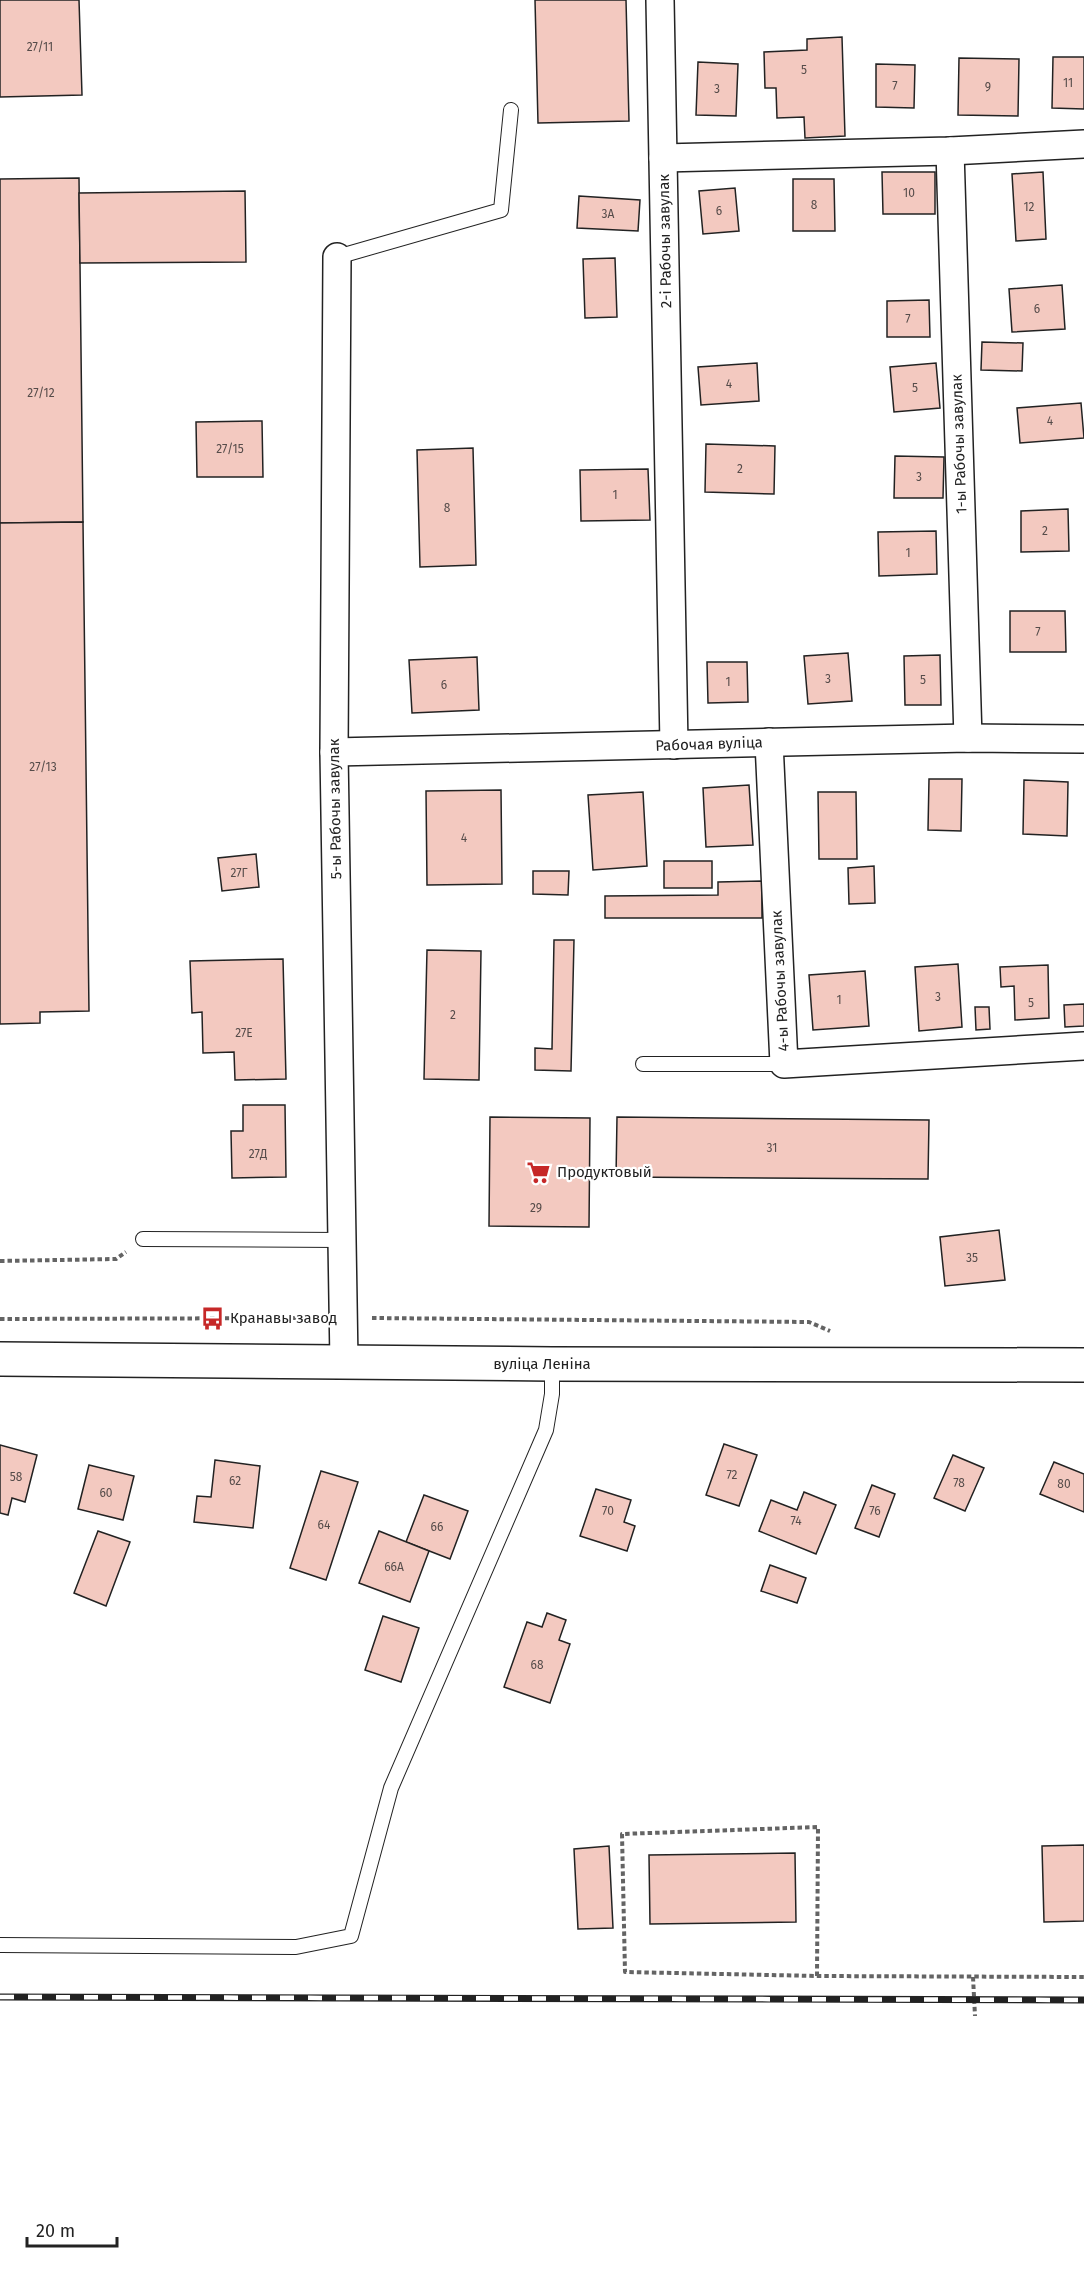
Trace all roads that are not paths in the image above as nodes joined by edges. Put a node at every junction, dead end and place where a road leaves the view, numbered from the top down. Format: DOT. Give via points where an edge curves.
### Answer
graph roads {
  1 [pos="660,0"];
  2 [pos="511,110"];
  3 [pos="1084,144"];
  4 [pos="950,151"];
  5 [pos="663,158"];
  6 [pos="337,257"];
  7 [pos="968,738"];
  8 [pos="1084,739"];
  9 [pos="769,742"];
  10 [pos="674,745"];
  11 [pos="334,752"];
  12 [pos="1084,1046"];
  13 [pos="643,1064"];
  14 [pos="784,1064"];
  15 [pos="143,1239"];
  16 [pos="342,1240"];
  17 [pos="0,1359"];
  18 [pos="344,1362"];
  19 [pos="552,1364"];
  20 [pos="1084,1365"];
  21 [pos="0,1945"];
  1 -- 5 [label="street"];
  2 -- 6 [label="lane" via="501,210"];
  3 -- 4 [label="street, 2-і Рабочы завулак"];
  4 -- 5 [label="street, 2-і Рабочы завулак"];
  4 -- 7 [label="street, 1-ы Рабочы завулак"];
  5 -- 10 [label="street, 2-і Рабочы завулак"];
  6 -- 11 [label="street, 5-ы Рабочы завулак"];
  7 -- 8 [label="street, Рабочая вуліца"];
  7 -- 9 [label="street, Рабочая вуліца"];
  9 -- 10 [label="street, Рабочая вуліца"];
  9 -- 14 [label="street, 4-ы Рабочы завулак"];
  10 -- 11 [label="street, Рабочая вуліца"];
  11 -- 16 [label="street, 5-ы Рабочы завулак"];
  12 -- 14 [label="street, 4-ы Рабочы завулак"];
  13 -- 14 [label="lane"];
  15 -- 16 [label="lane"];
  16 -- 18 [label="street, 5-ы Рабочы завулак"];
  17 -- 18 [label="main road, вуліца Леніна"];
  18 -- 19 [label="main road, вуліца Леніна"];
  19 -- 20 [label="main road, вуліца Леніна"];
  19 -- 21 [label="lane" via="546,1430 391,1788 351,1936 296,1947"];
}
